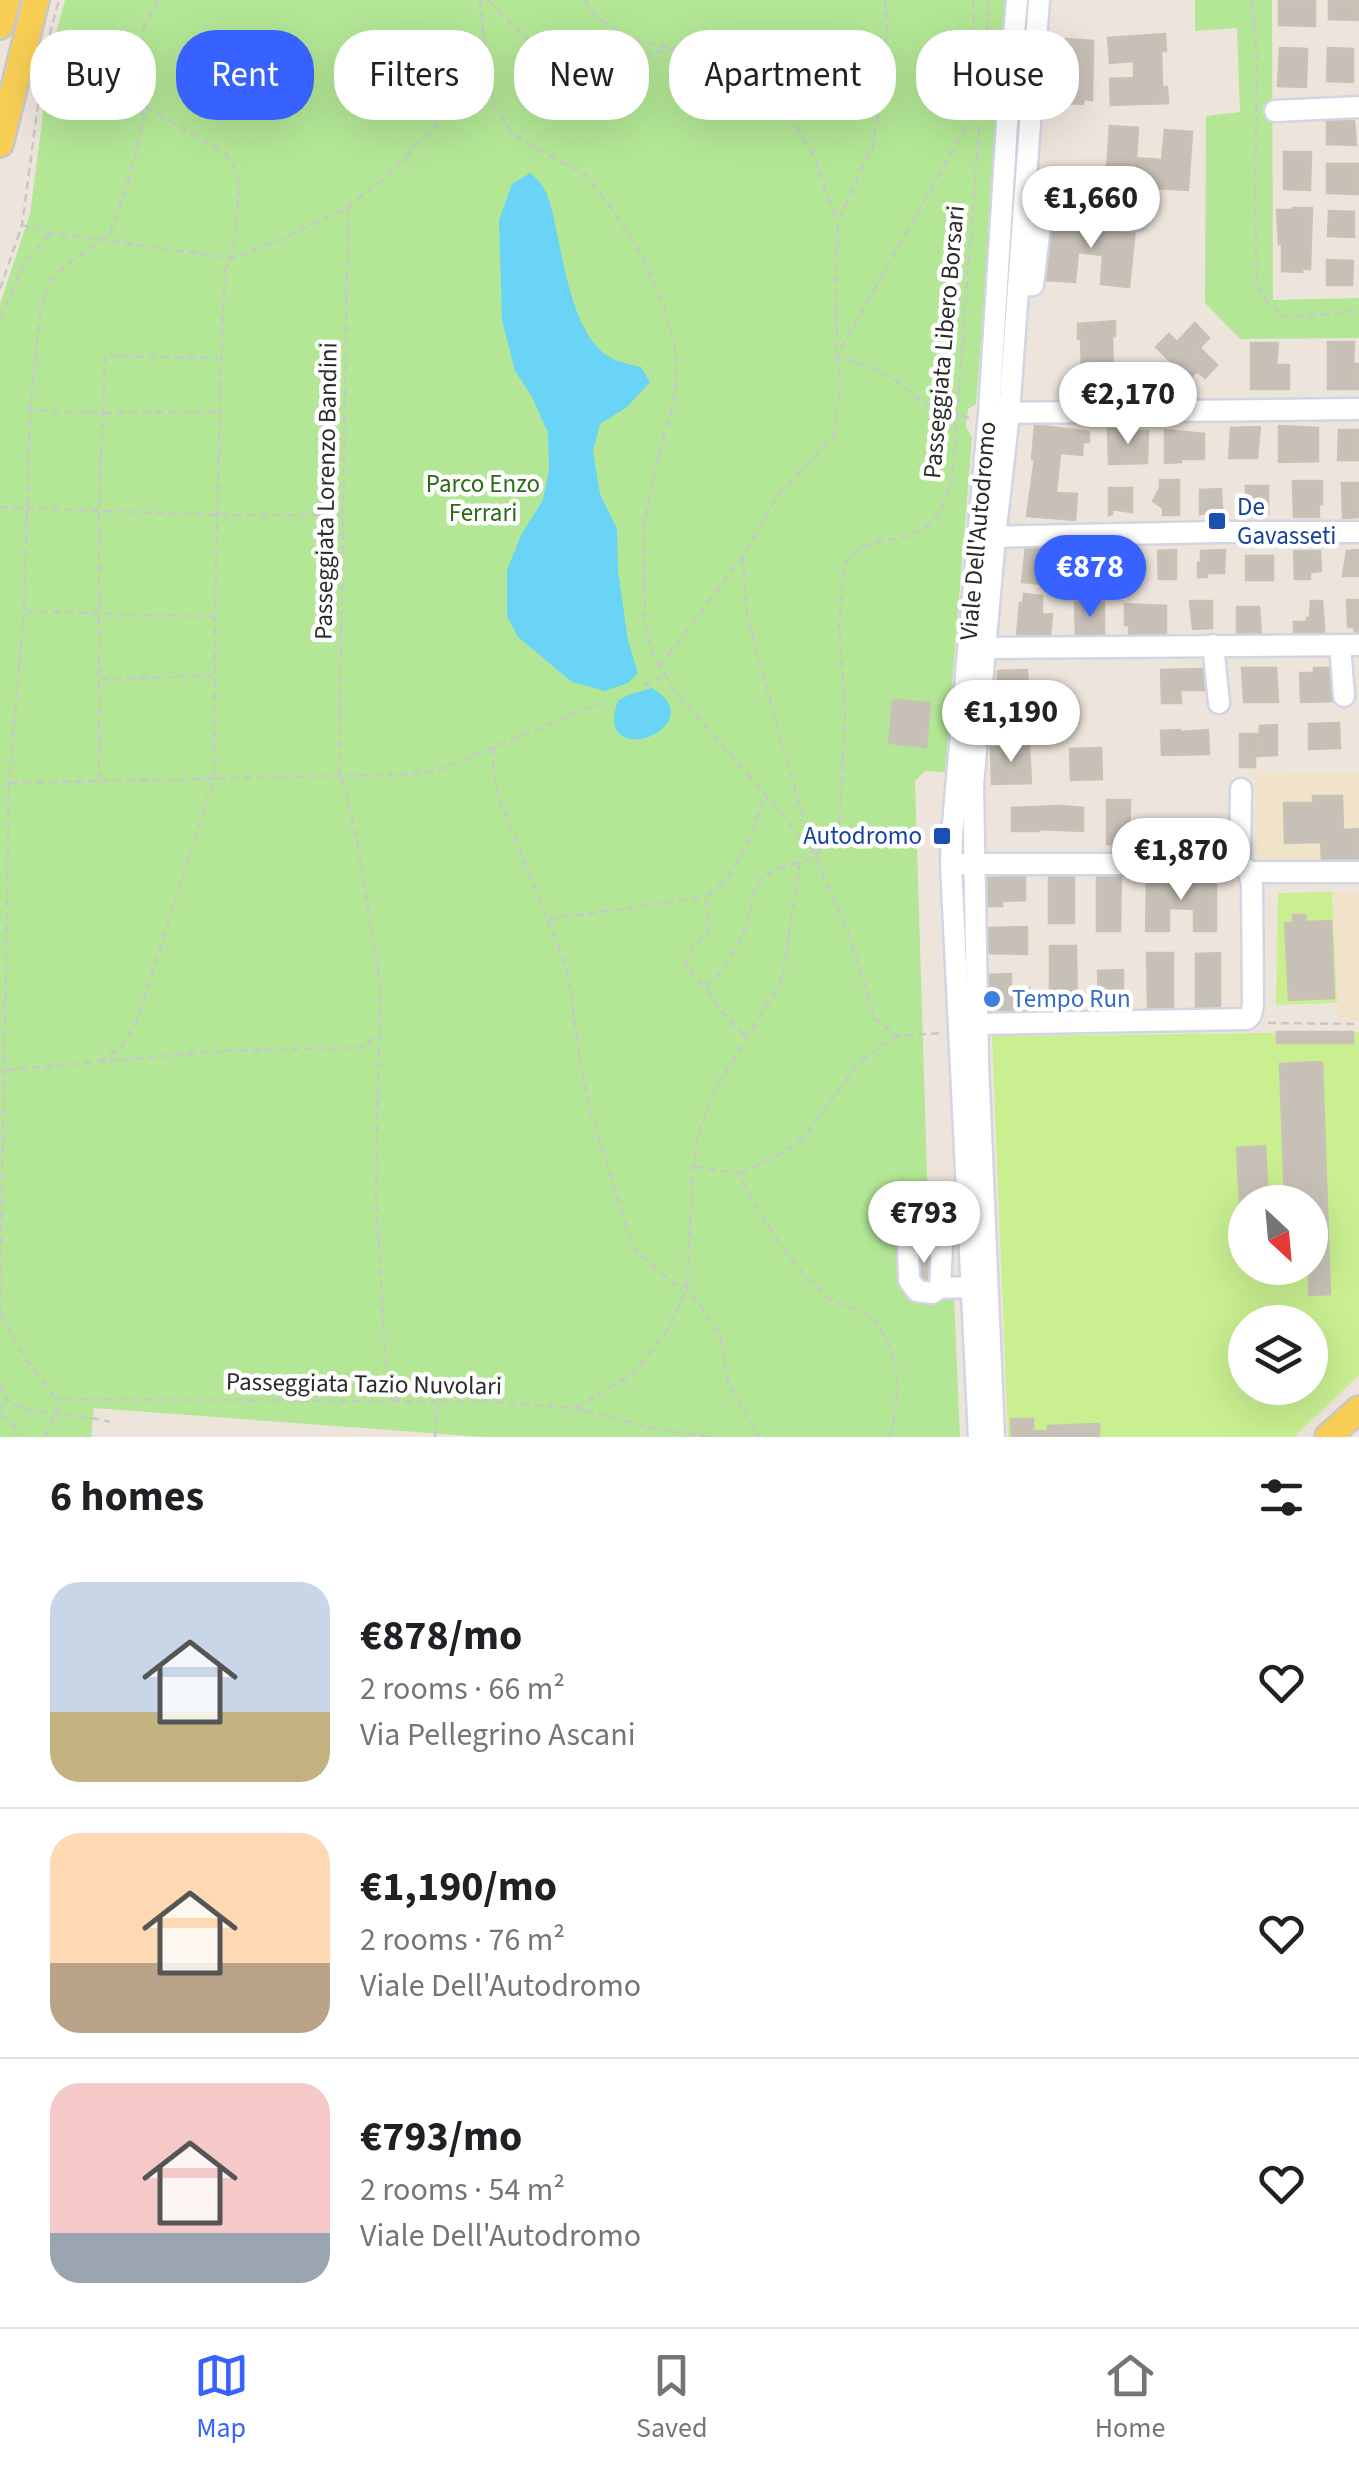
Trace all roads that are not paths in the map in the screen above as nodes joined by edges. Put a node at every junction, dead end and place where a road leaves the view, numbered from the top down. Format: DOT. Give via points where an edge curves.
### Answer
graph roads {
  1 [pos="7,0"];
  2 [pos="36,0"];
  3 [pos="1017,0"];
  4 [pos="1039,0"];
  5 [pos="0,26"];
  6 [pos="1359,107"];
  7 [pos="1275,110"];
  8 [pos="0,144"];
  9 [pos="1032,216"];
  10 [pos="1138,220"];
  11 [pos="1359,409"];
  12 [pos="995,416"];
  13 [pos="1359,532"];
  14 [pos="987,537"];
  15 [pos="1213,645"];
  16 [pos="1349,645"];
  17 [pos="986,648"];
  18 [pos="1344,696"];
  19 [pos="1219,703"];
  20 [pos="964,785"];
  21 [pos="1241,789"];
  22 [pos="951,864"];
  23 [pos="974,864"];
  24 [pos="1244,868"];
  25 [pos="1359,872"];
  26 [pos="977,1024"];
  27 [pos="970,1062"];
  28 [pos="976,1201"];
  29 [pos="971,1286"];
  30 [pos="940,1288"];
  31 [pos="1359,1409"];
  32 [pos="979,1437"];
  33 [pos="994,1437"];
  34 [pos="1328,1437"];
  1 -- 5 [label="main road"];
  2 -- 8 [label="main road"];
  3 -- 12 [label="street, Viale Dell'Autodromo"];
  4 -- 9 [label="street, Viale Dell'Autodromo"];
  6 -- 7 [label="street"];
  9 -- 10 [label="street"];
  9 -- 12 [label="street, Viale Dell'Autodromo"];
  11 -- 12 [label="street"];
  12 -- 14 [label="street, Viale Dell'Autodromo"];
  13 -- 14 [label="street"];
  14 -- 17 [label="street, Viale Dell'Autodromo"];
  14 -- 20 [label="street, Viale Dell'Autodromo"];
  15 -- 16 [label="street"];
  15 -- 17 [label="street"];
  15 -- 19 [label="street"];
  16 -- 18 [label="street"];
  17 -- 20 [label="street, Viale Dell'Autodromo"];
  20 -- 22 [label="street, Viale Dell'Autodromo"];
  20 -- 23 [label="street, Viale Dell'Autodromo"];
  21 -- 24 [label="street"];
  22 -- 23 [label="street"];
  22 -- 27 [label="street, Viale Dell'Autodromo"];
  23 -- 24 [label="street"];
  23 -- 26 [label="street, Viale Dell'Autodromo"];
  24 -- 25 [label="street"];
  24 -- 26 [label="street" via="1252,884 1254,1004 1247,1019"];
  26 -- 27 [label="street, Viale Dell'Autodromo"];
  27 -- 28 [label="street, Viale Dell'Autodromo"];
  28 -- 29 [label="street, Viale Dell'Autodromo"];
  28 -- 33 [label="street, Viale Dell'Autodromo"];
  29 -- 30 [label="street"];
  29 -- 32 [label="street, Viale Dell'Autodromo"];
  31 -- 34 [label="main road"];
}
